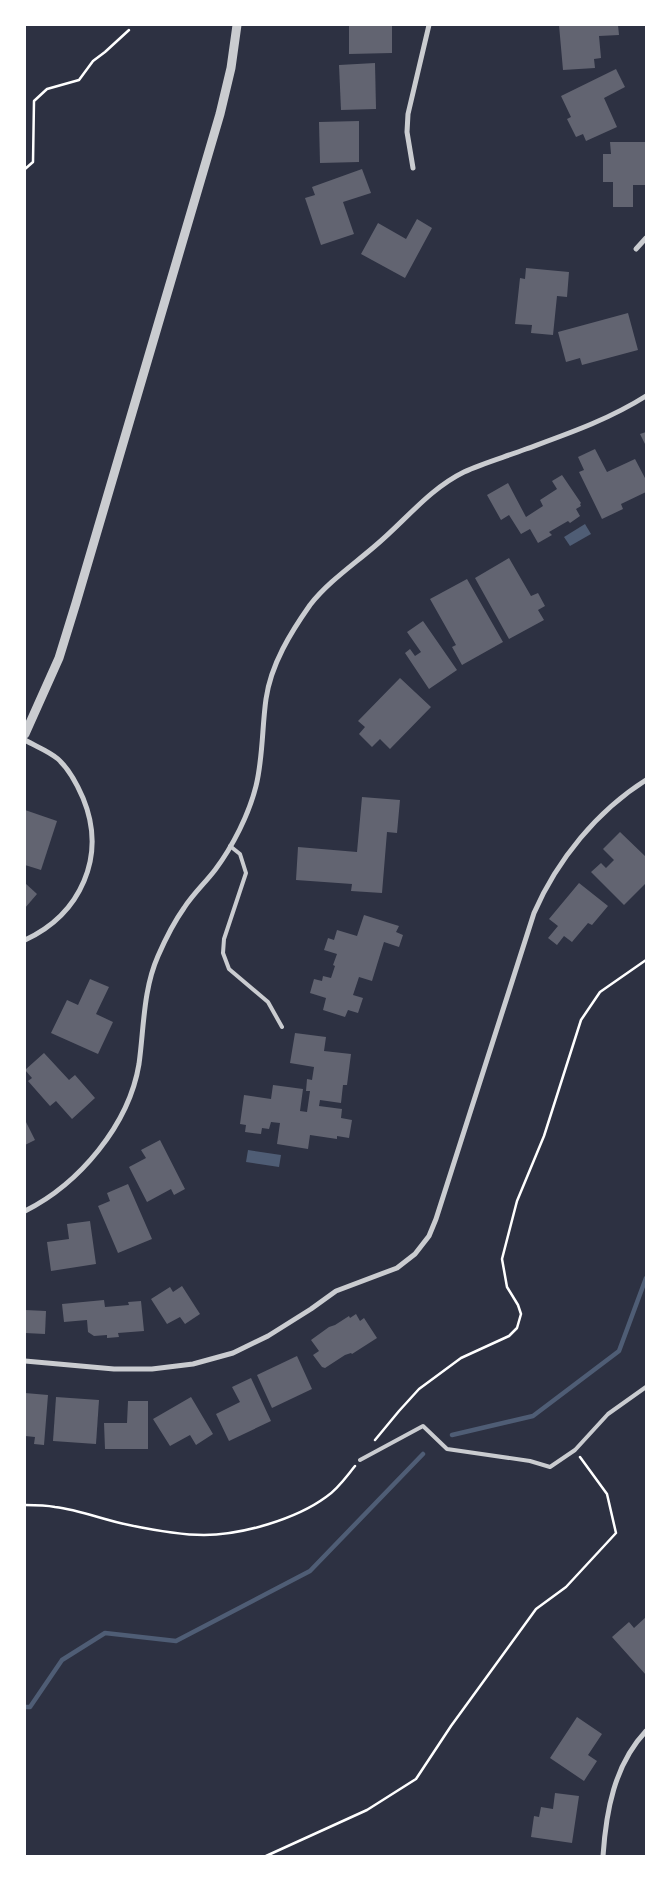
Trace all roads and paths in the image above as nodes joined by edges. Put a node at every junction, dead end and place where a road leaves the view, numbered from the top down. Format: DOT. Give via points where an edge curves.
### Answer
graph roads {
  1 [pos="237,25"];
  2 [pos="429,25"];
  3 [pos="129,30"];
  4 [pos="413,168"];
  5 [pos="25,169"];
  6 [pos="646,238"];
  7 [pos="636,249"];
  8 [pos="646,396"];
  9 [pos="25,734"];
  10 [pos="25,740"];
  11 [pos="646,780"];
  12 [pos="230,846"];
  13 [pos="25,940"];
  14 [pos="646,960"];
  15 [pos="282,1027"];
  16 [pos="25,1211"];
  17 [pos="25,1361"];
  18 [pos="646,1387"];
  19 [pos="575,1450"];
  20 [pos="360,1460"];
  21 [pos="25,1505"];
  22 [pos="646,1731"];
  23 [pos="266,1856"];
  24 [pos="602,1856"];
  1 -- 9 [label="street" via="220,114 73,612 59,658"];
  2 -- 4 [label="street" via="408,114 407,132"];
  3 -- 5 [label="path" via="93,61 79,80 47,89 34,101 32,162"];
  6 -- 7 [label="street"];
  8 -- 12 [label="street" via="611,417 462,473 426,498 313,602 290,635 274,671 266,697 256,786"];
  10 -- 13 [label="street" via="58,759 76,783 88,810 93,841 88,874 67,910 41,933"];
  11 -- 17 [label="street" via="597,820 542,896 436,1219 429,1236 415,1254 397,1268 336,1291 268,1336 233,1353 193,1364 114,1370"];
  12 -- 15 [label="lane" via="240,854 246,873 224,939 223,953 228,969 268,1002"];
  12 -- 16 [label="street" via="184,907 157,958 147,993 138,1067 128,1099 110,1136 79,1172 53,1194"];
  14 -- 20 [label="path" via="600,992 581,1020 544,1136 516,1201 502,1260 507,1287 518,1304 517,1328 509,1336 461,1358 419,1389"];
  18 -- 19 [label="lane" via="608,1414"];
  19 -- 20 [label="lane" via="550,1467 447,1449 423,1426"];
  19 -- 23 [label="path" via="607,1494 616,1533 566,1588 536,1609 416,1779 367,1810"];
  20 -- 21 [label="path" via="326,1497 284,1519 228,1533 204,1535 163,1531 56,1507"];
  22 -- 24 [label="street" via="627,1756 614,1787 605,1824"];
}
